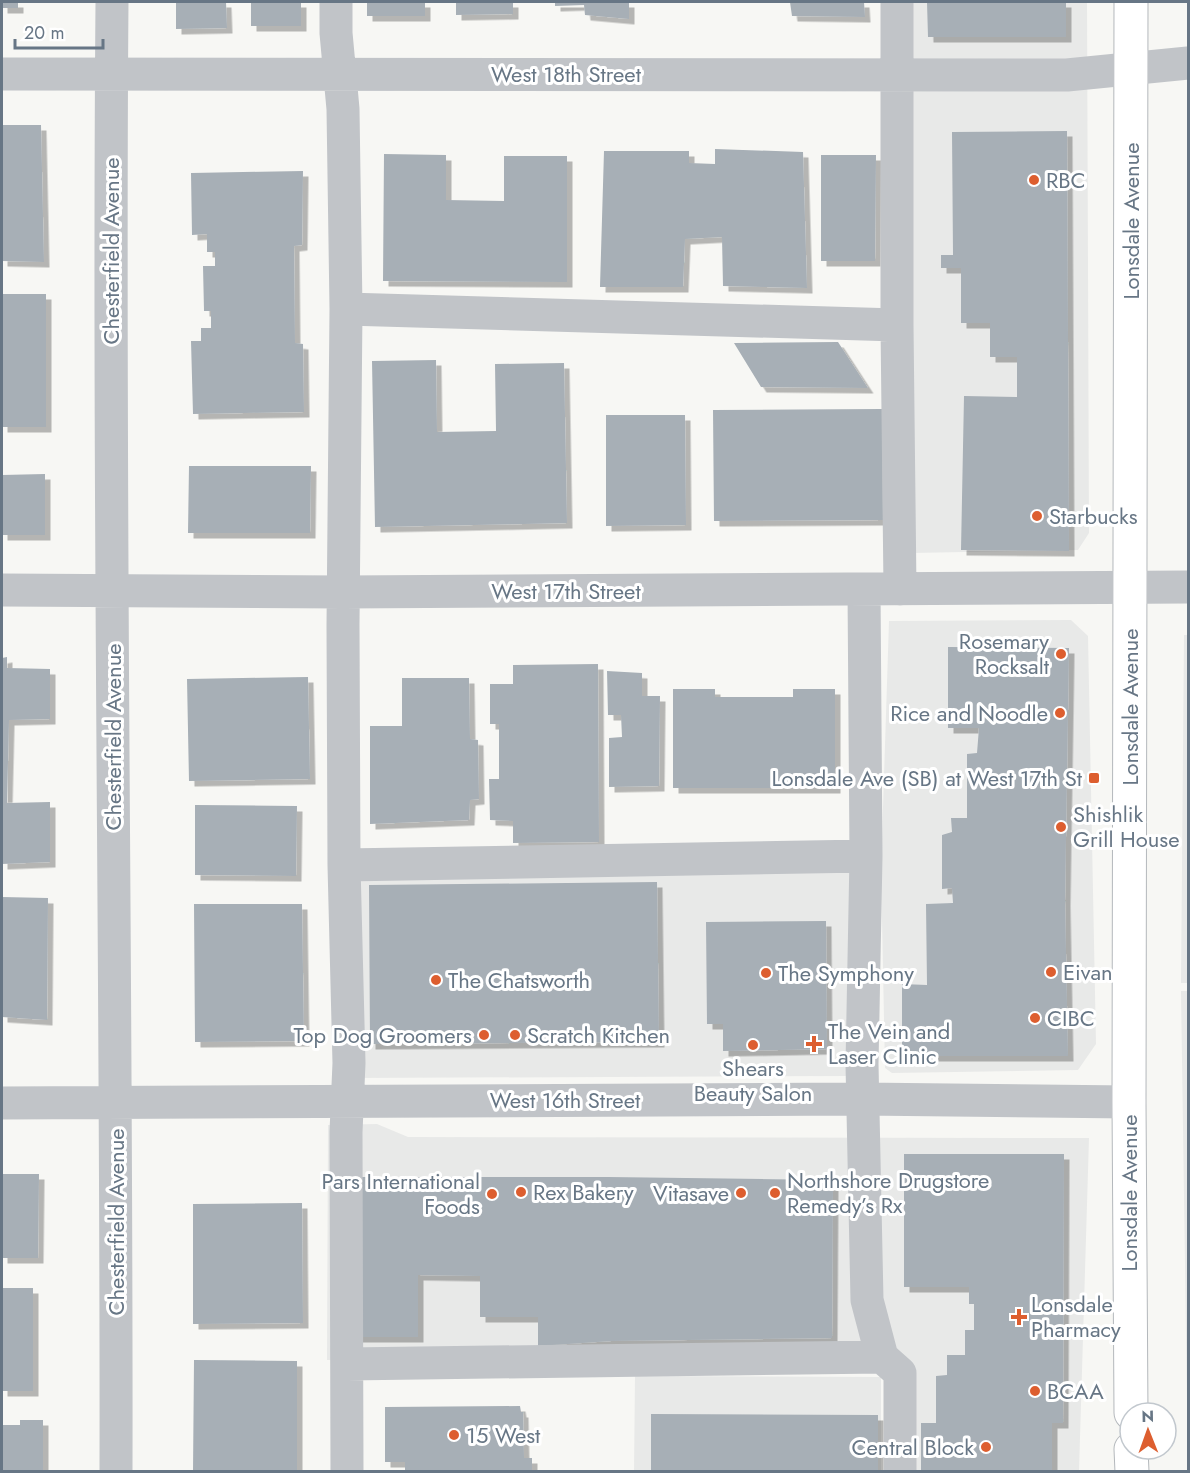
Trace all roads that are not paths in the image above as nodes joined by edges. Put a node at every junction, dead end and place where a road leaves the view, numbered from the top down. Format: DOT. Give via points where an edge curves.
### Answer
graph roads {
  1 [pos="112,2"];
  2 [pos="336,2"];
  3 [pos="897,2"];
  4 [pos="1131,2"];
  5 [pos="1188,63"];
  6 [pos="1131,69"];
  7 [pos="2,74"];
  8 [pos="111,74"];
  9 [pos="339,74"];
  10 [pos="897,74"];
  11 [pos="346,309"];
  12 [pos="897,325"];
  13 [pos="1188,587"];
  14 [pos="1131,588"];
  15 [pos="900,589"];
  16 [pos="2,590"];
  17 [pos="112,590"];
  18 [pos="864,590"];
  19 [pos="343,592"];
  20 [pos="866,856"];
  21 [pos="344,865"];
  22 [pos="862,1099"];
  23 [pos="347,1101"];
  24 [pos="116,1102"];
  25 [pos="1129,1102"];
  26 [pos="2,1103"];
  27 [pos="882,1357"];
  28 [pos="347,1364"];
  29 [pos="1131,1401"];
  30 [pos="116,1472"];
  31 [pos="347,1472"];
  32 [pos="900,1472"];
  1 -- 8 [label="street, Chesterfield Avenue"];
  2 -- 9 [label="street"];
  3 -- 10 [label="street"];
  4 -- 6 [label="main road, Lonsdale Avenue"];
  5 -- 6 [label="street, West 18th Street"];
  6 -- 10 [label="street, West 18th Street" via="1067,75"];
  6 -- 14 [label="main road, Lonsdale Avenue"];
  7 -- 8 [label="street, West 18th Street"];
  8 -- 9 [label="street, West 18th Street"];
  8 -- 17 [label="street, Chesterfield Avenue"];
  9 -- 10 [label="street, West 18th Street"];
  9 -- 11 [label="street"];
  10 -- 12 [label="street"];
  11 -- 12 [label="street"];
  11 -- 19 [label="street"];
  12 -- 15 [label="street"];
  13 -- 14 [label="street, West 17th Street"];
  14 -- 15 [label="street, West 17th Street"];
  14 -- 25 [label="main road, Lonsdale Avenue"];
  15 -- 18 [label="street, West 17th Street"];
  16 -- 17 [label="street, West 17th Street"];
  17 -- 19 [label="street, West 17th Street"];
  17 -- 24 [label="street, Chesterfield Avenue"];
  18 -- 19 [label="street, West 17th Street"];
  18 -- 20 [label="street"];
  19 -- 21 [label="street"];
  20 -- 21 [label="street"];
  20 -- 22 [label="street"];
  21 -- 23 [label="street"];
  22 -- 23 [label="street, West 16th Street"];
  22 -- 25 [label="street, West 16th Street"];
  22 -- 27 [label="street" via="867,1300"];
  23 -- 24 [label="street, West 16th Street"];
  23 -- 28 [label="street"];
  24 -- 26 [label="street, West 16th Street"];
  24 -- 30 [label="street, Chesterfield Avenue"];
  25 -- 29 [label="main road, Lonsdale Avenue"];
  27 -- 28 [label="street"];
  27 -- 32 [label="street" via="900,1373"];
  28 -- 31 [label="street"];
}
